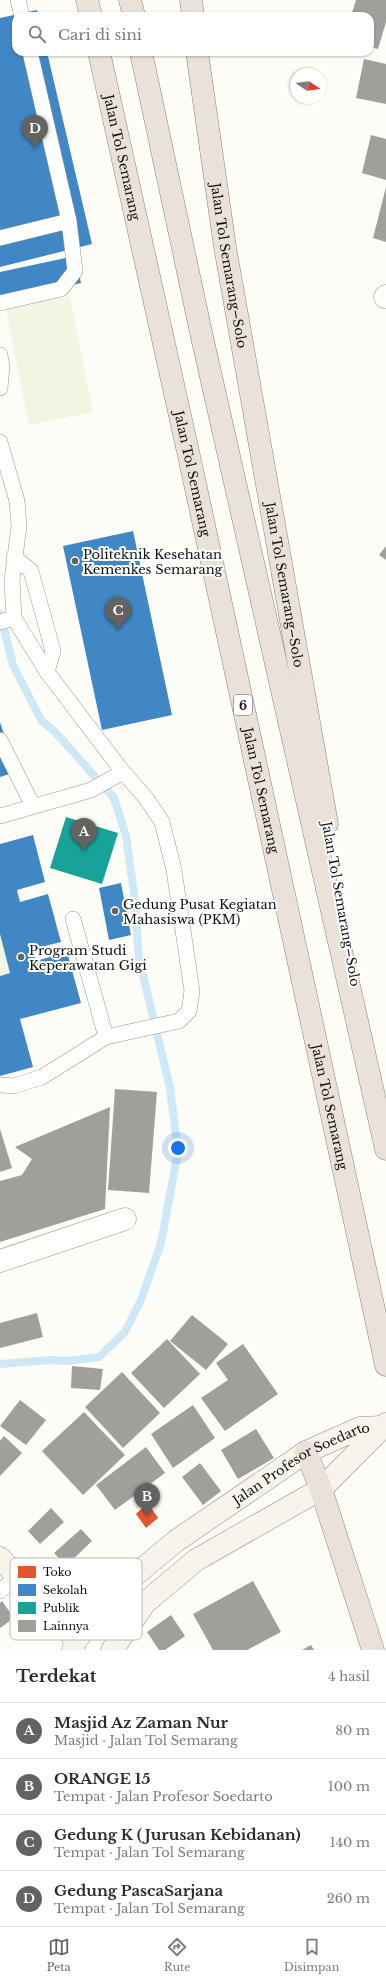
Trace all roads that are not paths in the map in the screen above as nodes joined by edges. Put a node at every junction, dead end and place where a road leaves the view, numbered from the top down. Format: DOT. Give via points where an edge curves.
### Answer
graph roads {
  1 [pos="18,0"];
  2 [pos="87,0"];
  3 [pos="130,0"];
  4 [pos="192,0"];
  5 [pos="21,12"];
  6 [pos="90,12"];
  7 [pos="133,12"];
  8 [pos="193,12"];
  9 [pos="31,56"];
  10 [pos="100,56"];
  11 [pos="143,56"];
  12 [pos="198,56"];
  13 [pos="68,221"];
  14 [pos="0,238"];
  15 [pos="0,303"];
  16 [pos="0,355"];
  17 [pos="0,388"];
  18 [pos="0,442"];
  19 [pos="14,557"];
  20 [pos="6,621"];
  21 [pos="47,672"];
  22 [pos="0,740"];
  23 [pos="117,776"];
  24 [pos="33,806"];
  25 [pos="0,816"];
  26 [pos="73,919"];
  27 [pos="106,1037"];
  28 [pos="0,1085"];
  29 [pos="379,1117"];
  30 [pos="386,1149"];
  31 [pos="125,1219"];
  32 [pos="0,1261"];
  33 [pos="385,1362"];
  34 [pos="383,1425"];
  35 [pos="306,1452"];
  36 [pos="321,1489"];
  37 [pos="0,1558"];
  38 [pos="10,1569"];
  39 [pos="142,1569"];
  40 [pos="10,1583"];
  41 [pos="0,1591"];
  42 [pos="142,1606"];
  43 [pos="119,1640"];
  44 [pos="112,1650"];
  45 [pos="373,1650"];
  1 -- 5 [label="lane"];
  2 -- 6 [label="highway"];
  3 -- 7 [label="highway"];
  4 -- 8 [label="highway"];
  9 -- 13 [label="lane"];
  10 -- 33 [label="highway, Jalan Tol Semarang / 6"];
  11 -- 29 [label="highway" via="202,337"];
  12 -- 29 [label="highway, Jalan Tol Semarang–Solo" via="226,255"];
  13 -- 14 [label="lane"];
  13 -- 15 [label="lane" via="75,271 61,289"];
  16 -- 17 [label="lane"];
  18 -- 19 [label="lane" via="17,500 19,526"];
  19 -- 20 [label="lane"];
  19 -- 21 [label="lane" via="31,571 53,651"];
  20 -- 21 [label="lane"];
  21 -- 23 [label="lane"];
  22 -- 24 [label="lane"];
  23 -- 24 [label="lane" via="91,790"];
  23 -- 27 [label="lane" via="146,798 162,822 174,870 192,996 189,1011 179,1021"];
  24 -- 25 [label="lane"];
  26 -- 27 [label="lane"];
  27 -- 28 [label="lane" via="42,1077 14,1086"];
  29 -- 30 [label="highway"];
  31 -- 32 [label="street"];
  34 -- 35 [label="main road, Jalan Profesor Soedarto" via="360,1428"];
  34 -- 36 [label="main road, Jalan Profesor Soedarto"];
  35 -- 36 [label="highway"];
  35 -- 39 [label="main road, Jalan Profesor Soedarto" via="176,1541"];
  36 -- 42 [label="main road, Jalan Profesor Soedarto" via="196,1560"];
  36 -- 45 [label="highway"];
  37 -- 38 [label="main road"];
  40 -- 41 [label="lane"];
  43 -- 44 [label="main road, Jalan Profesor Soedarto"];
}
